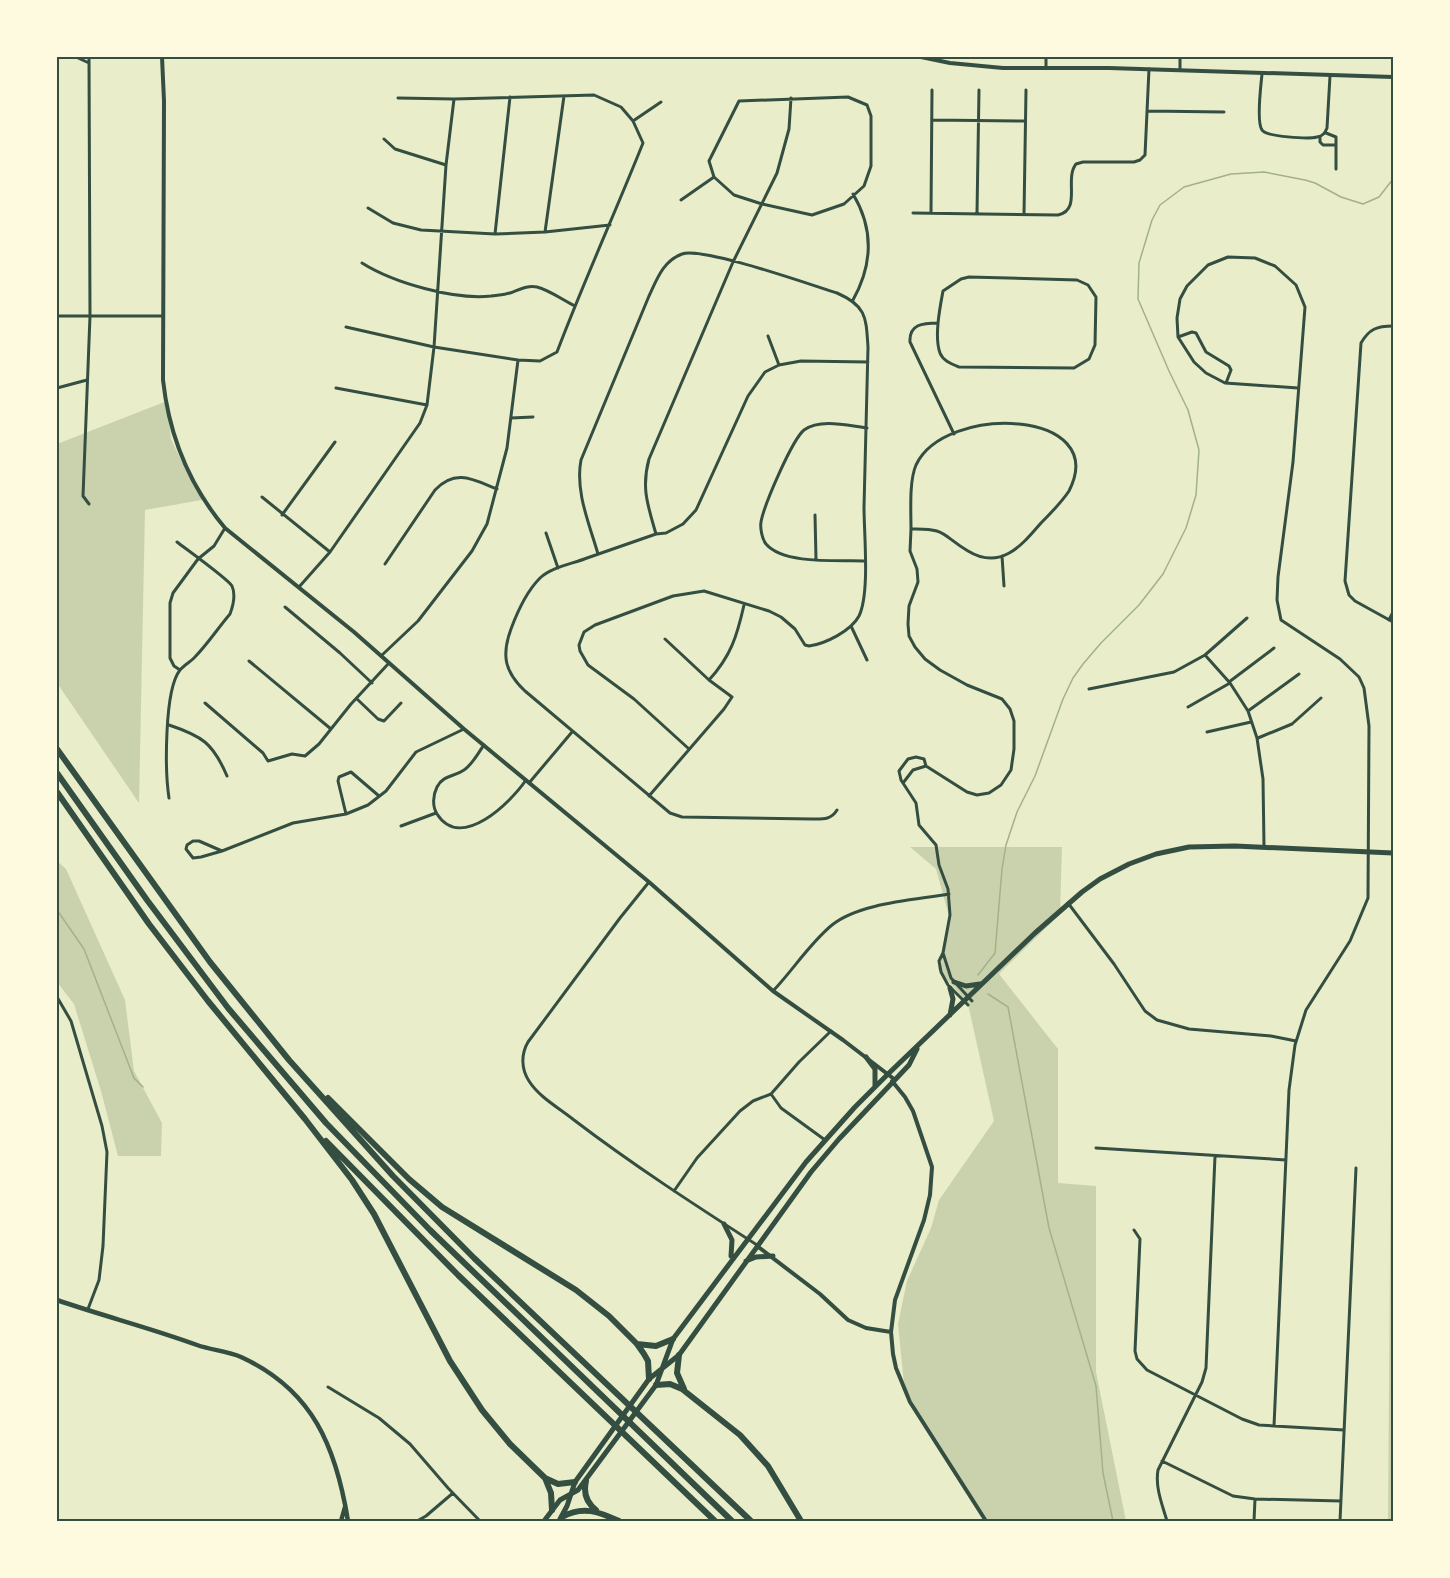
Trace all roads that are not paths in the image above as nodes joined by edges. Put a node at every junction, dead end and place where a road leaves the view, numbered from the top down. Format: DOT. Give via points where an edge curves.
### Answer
graph roads {
  1 [pos="76,57"];
  2 [pos="89,57"];
  3 [pos="162,57"];
  4 [pos="921,57"];
  5 [pos="1046,57"];
  6 [pos="1180,57"];
  7 [pos="89,63"];
  8 [pos="1046,68"];
  9 [pos="1149,69"];
  10 [pos="1180,70"];
  11 [pos="1262,74"];
  12 [pos="1330,76"];
  13 [pos="1393,77"];
  14 [pos="932,90"];
  15 [pos="979,90"];
  16 [pos="1026,90"];
  17 [pos="564,96"];
  18 [pos="510,97"];
  19 [pos="398,98"];
  20 [pos="454,99"];
  21 [pos="790,99"];
  22 [pos="661,102"];
  23 [pos="1148,111"];
  24 [pos="1224,112"];
  25 [pos="932,120"];
  26 [pos="633,121"];
  27 [pos="979,121"];
  28 [pos="1025,121"];
  29 [pos="1326,132"];
  30 [pos="1320,136"];
  31 [pos="384,139"];
  32 [pos="1336,145"];
  33 [pos="446,165"];
  34 [pos="1336,169"];
  35 [pos="714,177"];
  36 [pos="853,194"];
  37 [pos="681,200"];
  38 [pos="762,204"];
  39 [pos="368,208"];
  40 [pos="913,213"];
  41 [pos="931,213"];
  42 [pos="977,213"];
  43 [pos="1024,214"];
  44 [pos="611,225"];
  45 [pos="441,231"];
  46 [pos="545,232"];
  47 [pos="495,234"];
  48 [pos="362,262"];
  49 [pos="733,262"];
  50 [pos="439,292"];
  51 [pos="853,300"];
  52 [pos="575,306"];
  53 [pos="57,316"];
  54 [pos="90,316"];
  55 [pos="163,316"];
  56 [pos="938,323"];
  57 [pos="1393,326"];
  58 [pos="346,327"];
  59 [pos="768,336"];
  60 [pos="1178,337"];
  61 [pos="434,347"];
  62 [pos="518,360"];
  63 [pos="868,363"];
  64 [pos="779,365"];
  65 [pos="87,380"];
  66 [pos="1225,383"];
  67 [pos="57,388"];
  68 [pos="336,388"];
  69 [pos="1298,388"];
  70 [pos="427,405"];
  71 [pos="533,417"];
  72 [pos="511,418"];
  73 [pos="867,428"];
  74 [pos="954,434"];
  75 [pos="335,442"];
  76 [pos="497,489"];
  77 [pos="262,497"];
  78 [pos="89,504"];
  79 [pos="282,515"];
  80 [pos="815,515"];
  81 [pos="225,528"];
  82 [pos="911,529"];
  83 [pos="546,533"];
  84 [pos="656,534"];
  85 [pos="177,542"];
  86 [pos="330,552"];
  87 [pos="598,554"];
  88 [pos="1002,556"];
  89 [pos="198,559"];
  90 [pos="816,559"];
  91 [pos="864,561"];
  92 [pos="385,564"];
  93 [pos="558,568"];
  94 [pos="1004,586"];
  95 [pos="298,587"];
  96 [pos="744,605"];
  97 [pos="285,607"];
  98 [pos="1393,612"];
  99 [pos="1247,618"];
  100 [pos="1391,621"];
  101 [pos="851,626"];
  102 [pos="665,639"];
  103 [pos="1274,648"];
  104 [pos="1205,655"];
  105 [pos="381,656"];
  106 [pos="867,660"];
  107 [pos="249,661"];
  108 [pos="389,663"];
  109 [pos="180,670"];
  110 [pos="1299,674"];
  111 [pos="710,680"];
  112 [pos="1230,682"];
  113 [pos="372,683"];
  114 [pos="1089,689"];
  115 [pos="1321,698"];
  116 [pos="357,699"];
  117 [pos="205,703"];
  118 [pos="401,703"];
  119 [pos="1188,707"];
  120 [pos="1248,711"];
  121 [pos="1251,722"];
  122 [pos="169,725"];
  123 [pos="331,729"];
  124 [pos="464,729"];
  125 [pos="572,732"];
  126 [pos="1207,732"];
  127 [pos="1257,738"];
  128 [pos="484,745"];
  129 [pos="57,749"];
  130 [pos="689,749"];
  131 [pos="926,766"];
  132 [pos="57,773"];
  133 [pos="227,776"];
  134 [pos="528,781"];
  135 [pos="903,783"];
  136 [pos="57,792"];
  137 [pos="379,795"];
  138 [pos="649,796"];
  139 [pos="169,798"];
  140 [pos="837,810"];
  141 [pos="436,813"];
  142 [pos="346,814"];
  143 [pos="401,826"];
  144 [pos="1264,848"];
  145 [pos="222,851"];
  146 [pos="1369,853"];
  147 [pos="1393,853"];
  148 [pos="649,882"];
  149 [pos="949,894"];
  150 [pos="1068,903"];
  151 [pos="943,953"];
  152 [pos="981,984"];
  153 [pos="952,985"];
  154 [pos="773,991"];
  155 [pos="57,997"];
  156 [pos="968,1001"];
  157 [pos="950,1015"];
  158 [pos="831,1031"];
  159 [pos="1296,1041"];
  160 [pos="918,1046"];
  161 [pos="866,1058"];
  162 [pos="289,1060"];
  163 [pos="888,1074"];
  164 [pos="893,1080"];
  165 [pos="874,1088"];
  166 [pos="771,1094"];
  167 [pos="305,1119"];
  168 [pos="825,1140"];
  169 [pos="1096,1148"];
  170 [pos="1215,1156"];
  171 [pos="1286,1160"];
  172 [pos="1356,1168"];
  173 [pos="674,1191"];
  174 [pos="724,1224"];
  175 [pos="1134,1230"];
  176 [pos="747,1239"];
  177 [pos="757,1245"];
  178 [pos="773,1256"];
  179 [pos="730,1261"];
  180 [pos="745,1262"];
  181 [pos="57,1300"];
  182 [pos="88,1311"];
  183 [pos="891,1332"];
  184 [pos="673,1340"];
  185 [pos="637,1344"];
  186 [pos="679,1355"];
  187 [pos="664,1366"];
  188 [pos="649,1379"];
  189 [pos="656,1386"];
  190 [pos="328,1387"];
  191 [pos="686,1392"];
  192 [pos="1196,1395"];
  193 [pos="1274,1426"];
  194 [pos="1344,1430"];
  195 [pos="1162,1461"];
  196 [pos="545,1478"];
  197 [pos="586,1481"];
  198 [pos="575,1482"];
  199 [pos="453,1493"];
  200 [pos="570,1495"];
  201 [pos="1255,1499"];
  202 [pos="1341,1501"];
  203 [pos="345,1504"];
  204 [pos="552,1510"];
  205 [pos="598,1511"];
  206 [pos="561,1519"];
  207 [pos="341,1521"];
  208 [pos="348,1521"];
  209 [pos="417,1521"];
  210 [pos="480,1521"];
  211 [pos="544,1521"];
  212 [pos="619,1521"];
  213 [pos="716,1521"];
  214 [pos="732,1521"];
  215 [pos="752,1521"];
  216 [pos="801,1521"];
  217 [pos="986,1521"];
  218 [pos="1167,1521"];
  219 [pos="1254,1521"];
  220 [pos="1340,1521"];
  1 -- 7 [label="street"];
  2 -- 7 [label="street"];
  3 -- 55 [label="street"];
  4 -- 8 [label="street" via="976,66"];
  5 -- 8 [label="street"];
  6 -- 10 [label="street"];
  7 -- 54 [label="street"];
  8 -- 9 [label="street"];
  9 -- 10 [label="street"];
  9 -- 23 [label="street"];
  10 -- 11 [label="street"];
  11 -- 12 [label="street"];
  11 -- 30 [label="street" via="1262,130 1269,135"];
  12 -- 13 [label="street"];
  12 -- 29 [label="street"];
  14 -- 25 [label="street"];
  15 -- 27 [label="street"];
  16 -- 28 [label="street"];
  17 -- 18 [label="street"];
  17 -- 26 [label="street" via="594,95 621,107"];
  17 -- 46 [label="street"];
  18 -- 20 [label="street"];
  18 -- 47 [label="street"];
  19 -- 20 [label="street"];
  20 -- 33 [label="street"];
  21 -- 35 [label="street" via="739,101 709,161"];
  21 -- 36 [label="street" via="848,97 867,105 871,117 871,166 864,186"];
  21 -- 38 [label="street" via="783,157"];
  22 -- 26 [label="street"];
  23 -- 24 [label="street"];
  23 -- 43 [label="street" via="1145,155 1140,160 1078,163 1072,171 1071,205 1067,211"];
  25 -- 27 [label="street"];
  25 -- 41 [label="street"];
  26 -- 44 [label="street" via="643,143"];
  27 -- 28 [label="street"];
  27 -- 42 [label="street"];
  28 -- 43 [label="street"];
  29 -- 30 [label="street"];
  29 -- 32 [label="street" via="1335,135"];
  30 -- 32 [label="street" via="1323,145"];
  31 -- 33 [label="street" via="395,149"];
  32 -- 34 [label="street"];
  33 -- 45 [label="street"];
  35 -- 37 [label="street"];
  35 -- 38 [label="street" via="734,195"];
  36 -- 38 [label="street" via="844,204 812,215"];
  36 -- 51 [label="street" via="866,221 868,255 865,274"];
  38 -- 49 [label="street"];
  39 -- 45 [label="street" via="393,223"];
  40 -- 41 [label="street"];
  41 -- 42 [label="street"];
  42 -- 43 [label="street"];
  44 -- 46 [label="street"];
  44 -- 52 [label="street"];
  45 -- 47 [label="street"];
  45 -- 50 [label="street"];
  46 -- 47 [label="street"];
  48 -- 50 [label="street" via="392,278"];
  49 -- 51 [label="street"];
  49 -- 84 [label="street" via="649,459 645,488"];
  49 -- 87 [label="street" via="699,252 681,254 660,273 649,296 589,439 578,475"];
  50 -- 52 [label="street" via="490,296 537,287"];
  50 -- 61 [label="street"];
  51 -- 63 [label="street" via="866,321"];
  52 -- 62 [label="street" via="557,352 540,361"];
  53 -- 54 [label="street"];
  54 -- 55 [label="street"];
  54 -- 65 [label="street"];
  55 -- 81 [label="street" via="163,380 173,434 195,487"];
  56 -- 56 [label="street" via="944,291 969,277 1077,280 1088,285 1096,297 1095,345 1089,359 1074,368 959,367 948,363 940,353"];
  56 -- 74 [label="street" via="917,325 910,342"];
  57 -- 100 [label="street" via="1379,326 1367,333 1361,343 1346,581 1348,595"];
  58 -- 61 [label="street"];
  59 -- 64 [label="street"];
  60 -- 66 [label="street" via="1206,374"];
  60 -- 66 [label="street" via="1194,332 1206,352 1229,366"];
  60 -- 69 [label="street" via="1180,299 1208,265 1228,257 1255,258 1275,266 1296,285 1305,307"];
  61 -- 62 [label="street"];
  61 -- 70 [label="street"];
  62 -- 72 [label="street"];
  63 -- 64 [label="street" via="801,361"];
  63 -- 73 [label="street"];
  64 -- 84 [label="street" via="761,376 752,389 696,510 682,524"];
  65 -- 67 [label="street"];
  65 -- 78 [label="street" via="83,496"];
  66 -- 69 [label="street"];
  68 -- 70 [label="street"];
  69 -- 146 [label="street" via="1277,600 1281,620 1340,658 1364,688 1369,718"];
  70 -- 86 [label="street" via="420,423"];
  71 -- 72 [label="street"];
  72 -- 76 [label="street"];
  73 -- 90 [label="street" via="820,424 804,430 791,447 770,498 761,522 766,543 784,555"];
  73 -- 91 [label="street"];
  74 -- 82 [label="street" via="921,457 916,466"];
  74 -- 88 [label="street" via="987,424 1026,424 1055,434 1064,441 1072,457 1074,477 1066,495 1019,548"];
  75 -- 79 [label="street"];
  76 -- 92 [label="street" via="457,477 443,482"];
  76 -- 105 [label="street" via="487,524 472,550 418,621"];
  77 -- 79 [label="street"];
  79 -- 86 [label="street"];
  80 -- 90 [label="street"];
  81 -- 89 [label="street" via="214,546"];
  81 -- 95 [label="street"];
  82 -- 88 [label="street" via="937,530 974,554"];
  82 -- 131 [label="street" via="910,551 918,582 909,606 909,636 921,656 940,670 1002,699 1014,721 1011,770 989,793 967,792"];
  83 -- 93 [label="street"];
  84 -- 87 [label="street"];
  85 -- 89 [label="street"];
  86 -- 95 [label="street"];
  87 -- 93 [label="street"];
  88 -- 94 [label="street"];
  89 -- 109 [label="street" via="170,603 170,658"];
  89 -- 109 [label="street" via="232,586 233,605 230,614"];
  90 -- 91 [label="street"];
  91 -- 101 [label="street" via="863,603"];
  93 -- 125 [label="street" via="542,576 525,596 508,636 507,667 512,679"];
  95 -- 105 [label="street"];
  96 -- 101 [label="street" via="782,617 809,646"];
  96 -- 111 [label="street" via="730,653"];
  96 -- 130 [label="street" via="704,591 686,592 595,625 580,639 580,651 588,664"];
  97 -- 113 [label="street"];
  98 -- 100 [label="street"];
  99 -- 104 [label="street"];
  101 -- 106 [label="street"];
  102 -- 111 [label="street"];
  103 -- 112 [label="street"];
  104 -- 112 [label="street"];
  104 -- 114 [label="street" via="1174,672"];
  105 -- 108 [label="street"];
  107 -- 123 [label="street"];
  108 -- 113 [label="street"];
  108 -- 124 [label="street"];
  109 -- 122 [label="street" via="168,699"];
  110 -- 120 [label="street"];
  111 -- 130 [label="street" via="732,698"];
  112 -- 119 [label="street"];
  112 -- 120 [label="street"];
  113 -- 116 [label="street"];
  115 -- 127 [label="street" via="1292,724"];
  116 -- 118 [label="street" via="384,721"];
  116 -- 123 [label="street"];
  117 -- 123 [label="street" via="268,761 292,753 305,756"];
  120 -- 121 [label="street"];
  121 -- 126 [label="street"];
  121 -- 127 [label="street"];
  122 -- 133 [label="street" via="198,735 220,759"];
  122 -- 139 [label="street"];
  124 -- 128 [label="street"];
  124 -- 137 [label="street" via="416,752"];
  125 -- 134 [label="street"];
  125 -- 138 [label="street"];
  127 -- 144 [label="street" via="1263,779"];
  128 -- 134 [label="street"];
  128 -- 141 [label="street" via="466,769 439,784 434,799"];
  129 -- 162 [label="highway" via="179,921"];
  130 -- 138 [label="street"];
  131 -- 135 [label="street" via="913,770"];
  131 -- 135 [label="street" via="921,758 905,762 899,771"];
  132 -- 214 [label="highway" via="228,1008 326,1123 430,1230"];
  134 -- 141 [label="street" via="498,812 478,823 456,827"];
  134 -- 148 [label="street"];
  135 -- 149 [label="street" via="916,803 919,825 936,844"];
  136 -- 167 [label="highway" via="208,1002"];
  137 -- 142 [label="street" via="368,806"];
  137 -- 142 [label="street" via="351,772 339,777"];
  138 -- 140 [label="street" via="682,818 819,819 831,817"];
  141 -- 143 [label="street"];
  142 -- 145 [label="street" via="293,823"];
  144 -- 146 [label="main road"];
  144 -- 150 [label="main road" via="1201,846 1156,854 1109,874"];
  145 -- 145 [label="street" via="193,858 186,849 189,843 200,841"];
  146 -- 147 [label="main road"];
  146 -- 159 [label="street" via="1369,892 1362,914 1350,941 1306,1010"];
  148 -- 154 [label="street"];
  148 -- 173 [label="street" via="528,1042 523,1059 527,1079 538,1092"];
  149 -- 151 [label="street" via="950,920"];
  149 -- 154 [label="street" via="873,907 845,916 832,925"];
  150 -- 152 [label="main road"];
  150 -- 159 [label="street" via="1145,1011 1157,1020 1190,1029"];
  151 -- 153 [label="street"];
  151 -- 153 [label="street" via="939,966"];
  152 -- 153 [label="main road"];
  152 -- 156 [label="main road"];
  153 -- 156 [label="street"];
  153 -- 156 [label="street"];
  153 -- 157 [label="main road"];
  154 -- 158 [label="street"];
  155 -- 182 [label="street" via="71,1021 107,1152 99,1280"];
  156 -- 157 [label="main road"];
  157 -- 160 [label="main road"];
  158 -- 161 [label="street"];
  158 -- 166 [label="street"];
  159 -- 171 [label="street"];
  160 -- 163 [label="main road"];
  160 -- 164 [label="main road" via="909,1065"];
  161 -- 163 [label="street"];
  161 -- 165 [label="main road" via="875,1069"];
  162 -- 185 [label="highway" via="426,1195 581,1293"];
  162 -- 215 [label="highway" via="431,1216"];
  163 -- 164 [label="street"];
  163 -- 165 [label="main road"];
  164 -- 177 [label="main road" via="819,1163"];
  164 -- 183 [label="street" via="913,1111 932,1167 930,1196 895,1300"];
  165 -- 168 [label="main road"];
  166 -- 168 [label="street" via="781,1108"];
  166 -- 173 [label="street" via="740,1111"];
  167 -- 196 [label="highway" via="363,1196 467,1388 495,1426"];
  167 -- 213 [label="highway" via="458,1275"];
  168 -- 176 [label="main road"];
  169 -- 170 [label="street"];
  170 -- 171 [label="street"];
  170 -- 192 [label="street" via="1206,1368"];
  171 -- 193 [label="street"];
  172 -- 194 [label="street"];
  173 -- 174 [label="street"];
  174 -- 176 [label="street"];
  174 -- 179 [label="main road" via="733,1246"];
  175 -- 192 [label="street" via="1140,1239 1137,1359 1147,1370"];
  176 -- 177 [label="street"];
  176 -- 179 [label="main road"];
  177 -- 178 [label="street"];
  177 -- 180 [label="main road"];
  178 -- 180 [label="main road"];
  178 -- 183 [label="street" via="848,1320"];
  179 -- 184 [label="main road"];
  180 -- 186 [label="main road"];
  181 -- 182 [label="main road"];
  182 -- 203 [label="main road" via="240,1357 277,1380 319,1424 338,1469"];
  183 -- 217 [label="street" via="896,1368 910,1402"];
  184 -- 185 [label="highway" via="656,1346"];
  184 -- 187 [label="main road"];
  185 -- 188 [label="highway" via="648,1361"];
  186 -- 187 [label="main road"];
  186 -- 191 [label="highway" via="677,1373"];
  187 -- 188 [label="main road"];
  187 -- 189 [label="main road"];
  188 -- 198 [label="main road"];
  189 -- 191 [label="highway" via="670,1384"];
  189 -- 197 [label="main road"];
  190 -- 199 [label="street" via="379,1418 410,1444"];
  191 -- 216 [label="highway" via="726,1422 761,1457"];
  192 -- 193 [label="street" via="1242,1419"];
  192 -- 195 [label="street"];
  193 -- 194 [label="street"];
  194 -- 202 [label="street"];
  195 -- 201 [label="street" via="1223,1492"];
  195 -- 218 [label="street" via="1157,1479"];
  196 -- 198 [label="highway" via="558,1484"];
  196 -- 204 [label="highway"];
  197 -- 200 [label="main road"];
  197 -- 205 [label="highway" via="586,1499"];
  198 -- 200 [label="main road"];
  199 -- 209 [label="street"];
  199 -- 210 [label="street"];
  200 -- 204 [label="main road"];
  200 -- 206 [label="main road"];
  201 -- 202 [label="street"];
  201 -- 219 [label="street"];
  202 -- 220 [label="street"];
  203 -- 207 [label="main road"];
  203 -- 208 [label="main road"];
  204 -- 211 [label="main road"];
  205 -- 206 [label="highway" via="578,1510"];
  205 -- 212 [label="highway"];
}
